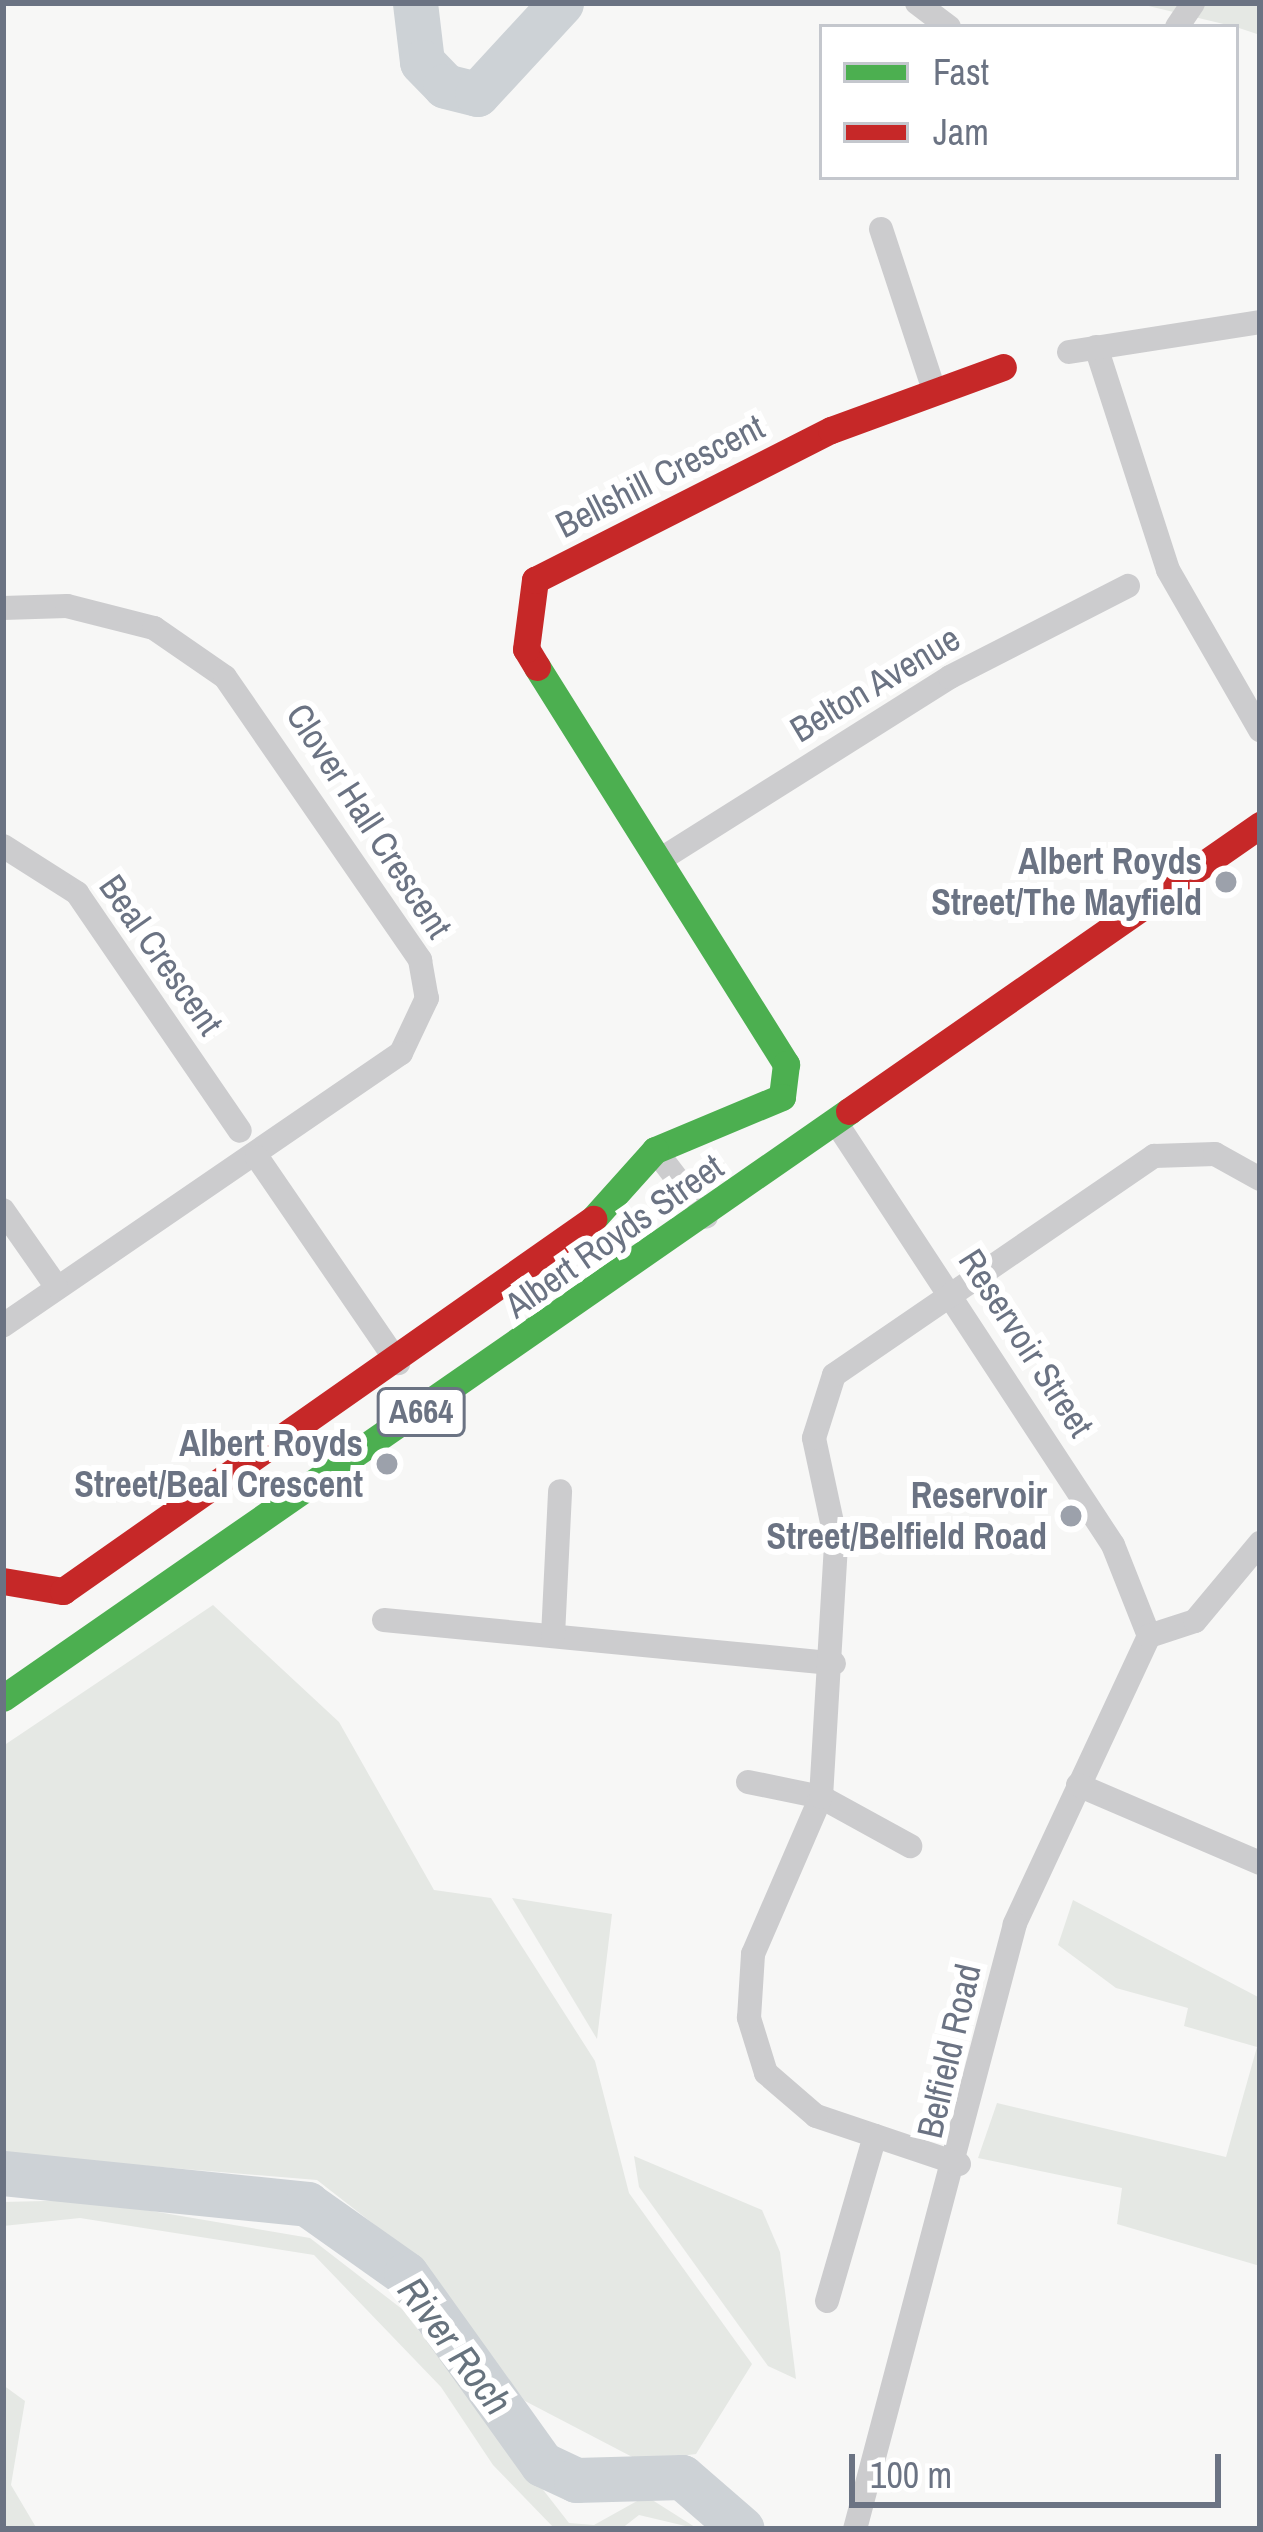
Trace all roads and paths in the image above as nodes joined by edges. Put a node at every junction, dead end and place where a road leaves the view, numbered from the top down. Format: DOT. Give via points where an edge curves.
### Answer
graph roads {
  1 [pos="916,3"];
  2 [pos="945,24"];
  3 [pos="881,229"];
  4 [pos="1260,322"];
  5 [pos="1096,346"];
  6 [pos="1069,352"];
  7 [pos="1003,367"];
  8 [pos="934,390"];
  9 [pos="1128,586"];
  10 [pos="3,608"];
  11 [pos="1260,730"];
  12 [pos="1260,825"];
  13 [pos="3,846"];
  14 [pos="666,856"];
  15 [pos="786,1064"];
  16 [pos="837,1124"];
  17 [pos="240,1131"];
  18 [pos="655,1150"];
  19 [pos="257,1157"];
  20 [pos="1260,1179"];
  21 [pos="3,1210"];
  22 [pos="706,1217"];
  23 [pos="56,1286"];
  24 [pos="952,1294"];
  25 [pos="3,1326"];
  26 [pos="398,1363"];
  27 [pos="560,1491"];
  28 [pos="1260,1543"];
  29 [pos="3,1581"];
  30 [pos="384,1620"];
  31 [pos="553,1636"];
  32 [pos="1149,1636"];
  33 [pos="834,1663"];
  34 [pos="3,1698"];
  35 [pos="748,1782"];
  36 [pos="1078,1785"];
  37 [pos="821,1797"];
  38 [pos="910,1846"];
  39 [pos="1260,1863"];
  40 [pos="875,2136"];
  41 [pos="959,2164"];
  42 [pos="827,2301"];
  43 [pos="854,2529"];
  1 -- 2 [label="street"];
  3 -- 8 [label="street"];
  4 -- 5 [label="street"];
  5 -- 6 [label="street"];
  5 -- 11 [label="street" via="1168,570"];
  7 -- 8 [label="street, Bellshill Crescent"];
  8 -- 14 [label="street, Bellshill Crescent" via="535,580 526,649"];
  9 -- 14 [label="street, Belton Avenue" via="950,677"];
  10 -- 19 [label="street, Clover Hall Crescent" via="114,616 209,664 268,728 420,960 428,998 401,1053"];
  12 -- 16 [label="street, Albert Royds Street / A664"];
  13 -- 17 [label="street, Beal Crescent" via="77,893"];
  14 -- 15 [label="street, Bellshill Crescent"];
  15 -- 18 [label="street, Albert Royds Street" via="774,1105"];
  16 -- 22 [label="street, Albert Royds Street / A664"];
  16 -- 24 [label="street, Reservoir Street"];
  18 -- 22 [label="street"];
  18 -- 26 [label="street, Albert Royds Street" via="572,1244"];
  19 -- 23 [label="street, Clover Hall Crescent"];
  19 -- 26 [label="street"];
  20 -- 24 [label="street" via="1215,1154 1154,1156"];
  21 -- 23 [label="street"];
  22 -- 34 [label="street, Albert Royds Street / A664"];
  23 -- 25 [label="street, Clover Hall Crescent"];
  24 -- 32 [label="street, Reservoir Street" via="1146,1607"];
  24 -- 33 [label="street" via="834,1375 814,1438 836,1541"];
  26 -- 29 [label="street, Albert Royds Street" via="63,1591"];
  27 -- 31 [label="street"];
  28 -- 32 [label="street" via="1195,1621"];
  30 -- 31 [label="street"];
  31 -- 33 [label="street"];
  32 -- 36 [label="street, Belfield Road"];
  33 -- 37 [label="street"];
  35 -- 37 [label="street"];
  36 -- 39 [label="street"];
  36 -- 41 [label="street, Belfield Road" via="1016,1924"];
  37 -- 38 [label="street"];
  37 -- 40 [label="street" via="753,1954 749,2018 766,2073 816,2116"];
  40 -- 41 [label="street"];
  40 -- 42 [label="street"];
  41 -- 43 [label="street, Belfield Road"];
}
